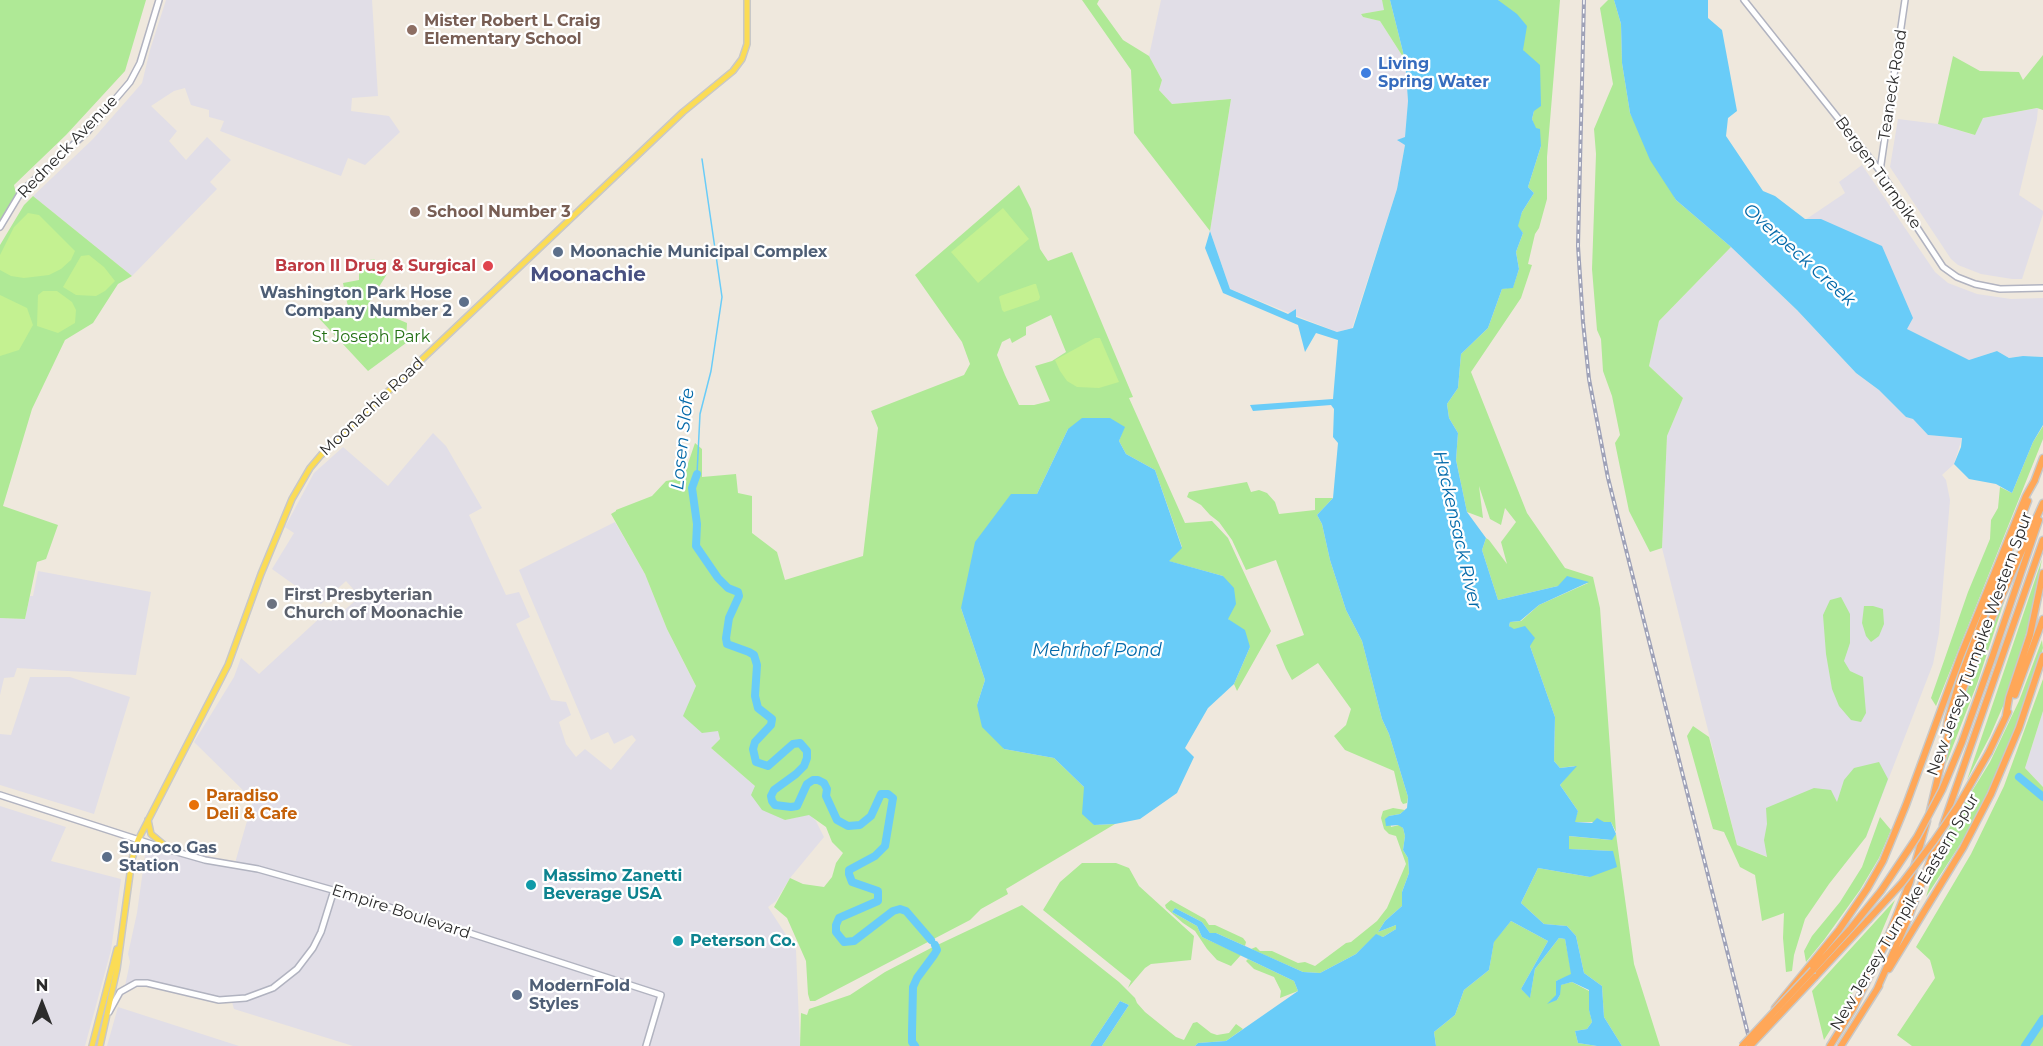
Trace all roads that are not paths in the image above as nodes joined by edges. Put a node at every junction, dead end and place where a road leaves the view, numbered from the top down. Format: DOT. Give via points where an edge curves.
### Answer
graph roads {
  1 [pos="159,0"];
  2 [pos="747,0"];
  3 [pos="1744,0"];
  4 [pos="1905,0"];
  5 [pos="1880,171"];
  6 [pos="0,227"];
  7 [pos="2043,288"];
  8 [pos="2043,458"];
  9 [pos="2035,480"];
  10 [pos="2043,504"];
  11 [pos="2043,540"];
  12 [pos="2043,573"];
  13 [pos="2043,619"];
  14 [pos="2043,656"];
  15 [pos="2006,715"];
  16 [pos="1944,750"];
  17 [pos="0,795"];
  18 [pos="148,818"];
  19 [pos="138,840"];
  20 [pos="170,850"];
  21 [pos="334,890"];
  22 [pos="124,921"];
  23 [pos="1813,970"];
  24 [pos="1877,989"];
  25 [pos="106,1016"];
  26 [pos="92,1046"];
  27 [pos="100,1046"];
  28 [pos="646,1046"];
  29 [pos="1742,1046"];
  30 [pos="1750,1046"];
  31 [pos="1830,1046"];
  32 [pos="1841,1046"];
  1 -- 6 [label="main road, Redneck Avenue" via="140,63 130,82 88,131 21,192"];
  2 -- 18 [label="main road, Moonachie Road" via="747,44 742,59 729,75 614,178 315,461 292,500 228,666"];
  3 -- 5 [label="main road, Bergen Turnpike"];
  4 -- 5 [label="main road, Teaneck Road"];
  5 -- 7 [label="main road, Bergen Turnpike" via="1939,261 1958,277 2000,289"];
  8 -- 9 [label="highway"];
  9 -- 16 [label="highway" via="1959,681"];
  9 -- 23 [label="highway" via="1961,655 1890,846"];
  10 -- 16 [label="highway, New Jersey Turnpike Eastern Spur" via="1973,659"];
  10 -- 23 [label="highway, New Jersey Turnpike Western Spur, bridge" via="1991,661 1942,790 1881,891"];
  11 -- 24 [label="highway" via="1925,876"];
  12 -- 15 [label="highway" via="2030,635"];
  13 -- 15 [label="highway, New Jersey Turnpike Western Spur"];
  14 -- 24 [label="highway, New Jersey Turnpike Eastern Spur" via="2016,737 1987,803"];
  15 -- 23 [label="highway, New Jersey Turnpike Western Spur, bridge" via="1989,752 1934,841 1868,920"];
  16 -- 31 [label="highway, New Jersey Turnpike Eastern Spur" via="1900,910 1876,965"];
  17 -- 19 [label="main road, Empire Boulevard"];
  18 -- 19 [label="main road, Moonachie Road"];
  18 -- 20 [label="main road" via="151,834"];
  19 -- 20 [label="main road, Empire Boulevard"];
  19 -- 22 [label="main road, Moonachie Road"];
  20 -- 21 [label="main road, Empire Boulevard" via="258,868"];
  21 -- 25 [label="main road" via="313,948 297,969 273,988 246,998 219,1000 136,983 120,992"];
  21 -- 28 [label="main road, Empire Boulevard" via="661,995"];
  22 -- 25 [label="main road"];
  22 -- 26 [label="main road"];
  23 -- 29 [label="highway, New Jersey Turnpike Western Spur, bridge"];
  23 -- 30 [label="highway, New Jersey Turnpike Western Spur, bridge"];
  24 -- 32 [label="highway, New Jersey Turnpike Eastern Spur"];
  25 -- 27 [label="main road"];
}
